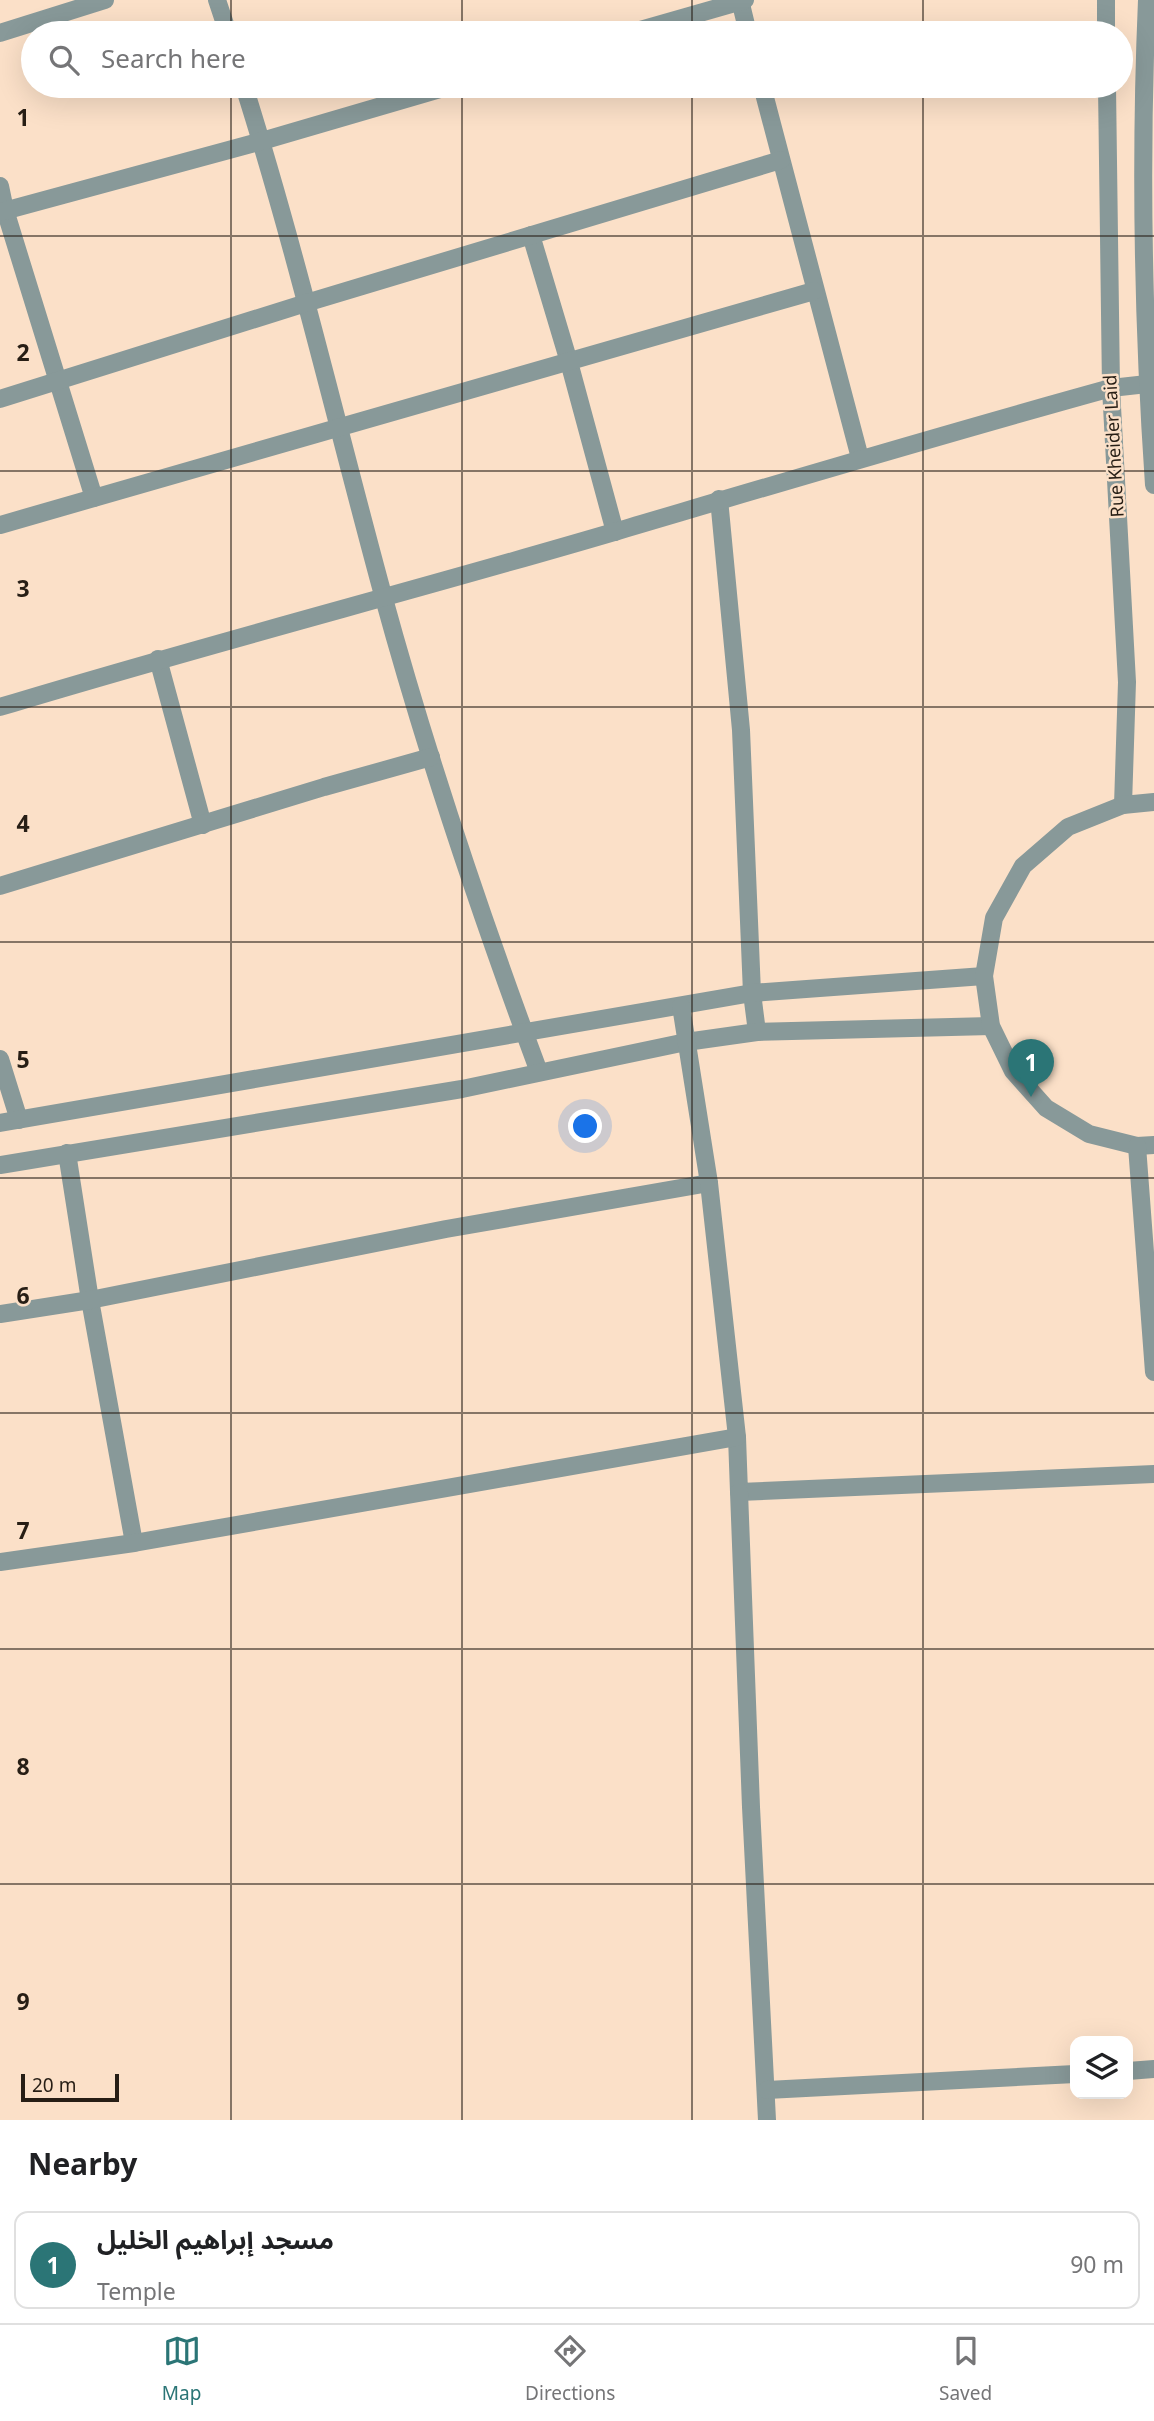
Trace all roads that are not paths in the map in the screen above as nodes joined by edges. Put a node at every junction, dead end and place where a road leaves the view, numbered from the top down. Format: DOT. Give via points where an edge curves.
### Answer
graph roads {
  1 [pos="105,0"];
  2 [pos="217,0"];
  3 [pos="741,0"];
  4 [pos="1106,0"];
  5 [pos="1147,0"];
  6 [pos="38,21"];
  7 [pos="224,21"];
  8 [pos="670,21"];
  9 [pos="745,21"];
  10 [pos="1106,21"];
  11 [pos="21,26"];
  12 [pos="0,33"];
  13 [pos="1149,85"];
  14 [pos="248,98"];
  15 [pos="409,98"];
  16 [pos="765,98"];
  17 [pos="1107,98"];
  18 [pos="262,141"];
  19 [pos="781,160"];
  20 [pos="0,186"];
  21 [pos="3,211"];
  22 [pos="531,235"];
  23 [pos="814,291"];
  24 [pos="306,303"];
  25 [pos="569,362"];
  26 [pos="59,382"];
  27 [pos="1147,384"];
  28 [pos="1111,388"];
  29 [pos="0,399"];
  30 [pos="340,428"];
  31 [pos="860,458"];
  32 [pos="1154,485"];
  33 [pos="94,498"];
  34 [pos="719,499"];
  35 [pos="0,525"];
  36 [pos="615,532"];
  37 [pos="384,596"];
  38 [pos="158,659"];
  39 [pos="0,706"];
  40 [pos="431,757"];
  41 [pos="1154,802"];
  42 [pos="1123,805"];
  43 [pos="202,825"];
  44 [pos="0,886"];
  45 [pos="984,976"];
  46 [pos="752,993"];
  47 [pos="681,1006"];
  48 [pos="991,1026"];
  49 [pos="757,1032"];
  50 [pos="525,1034"];
  51 [pos="686,1042"];
  52 [pos="0,1059"];
  53 [pos="539,1072"];
  54 [pos="19,1120"];
  55 [pos="0,1123"];
  56 [pos="1146,1146"];
  57 [pos="67,1153"];
  58 [pos="0,1165"];
  59 [pos="709,1183"];
  60 [pos="90,1300"];
  61 [pos="0,1314"];
  62 [pos="1154,1372"];
  63 [pos="737,1437"];
  64 [pos="1154,1474"];
  65 [pos="739,1492"];
  66 [pos="134,1543"];
  67 [pos="0,1562"];
  68 [pos="1154,2069"];
  69 [pos="1133,2071"];
  70 [pos="1070,2074"];
  71 [pos="767,2090"];
  72 [pos="767,2120"];
  1 -- 6 [label="street"];
  2 -- 7 [label="street"];
  3 -- 8 [label="street"];
  3 -- 9 [label="street"];
  4 -- 10 [label="street"];
  5 -- 13 [label="street, Rue Kheider Laid"];
  11 -- 12 [label="street"];
  13 -- 27 [label="street, Rue Kheider Laid"];
  14 -- 18 [label="street"];
  15 -- 18 [label="street"];
  16 -- 19 [label="street"];
  17 -- 28 [label="street, Rue Kheider Laid"];
  18 -- 21 [label="street"];
  18 -- 24 [label="street"];
  19 -- 22 [label="street"];
  19 -- 23 [label="street"];
  20 -- 21 [label="street"];
  21 -- 26 [label="street"];
  22 -- 24 [label="street"];
  22 -- 25 [label="street"];
  23 -- 25 [label="street"];
  23 -- 31 [label="street"];
  24 -- 26 [label="street"];
  24 -- 30 [label="street"];
  25 -- 30 [label="street"];
  25 -- 36 [label="street"];
  26 -- 29 [label="street"];
  26 -- 33 [label="street"];
  27 -- 28 [label="street"];
  27 -- 32 [label="street, Rue Kheider Laid"];
  28 -- 31 [label="street"];
  28 -- 42 [label="street, Rue Kheider Laid" via="1127,682"];
  30 -- 33 [label="street"];
  30 -- 37 [label="street"];
  31 -- 34 [label="street"];
  33 -- 35 [label="street"];
  34 -- 36 [label="street"];
  34 -- 46 [label="street" via="741,730"];
  36 -- 37 [label="street"];
  37 -- 38 [label="street"];
  37 -- 40 [label="street"];
  38 -- 39 [label="street"];
  38 -- 43 [label="street"];
  40 -- 43 [label="street"];
  40 -- 50 [label="street"];
  41 -- 42 [label="street"];
  42 -- 45 [label="street" via="1068,827 1023,866 994,918"];
  43 -- 44 [label="street"];
  45 -- 46 [label="street"];
  45 -- 48 [label="street"];
  46 -- 47 [label="street"];
  46 -- 49 [label="street"];
  47 -- 50 [label="street"];
  47 -- 51 [label="street"];
  48 -- 49 [label="street"];
  48 -- 56 [label="street" via="1013,1071 1046,1108 1089,1134"];
  49 -- 51 [label="street"];
  50 -- 53 [label="street"];
  50 -- 54 [label="street"];
  51 -- 53 [label="street"];
  51 -- 59 [label="street"];
  52 -- 54 [label="street"];
  53 -- 57 [label="street" via="462,1089"];
  54 -- 55 [label="street"];
  56 -- 62 [label="street"];
  57 -- 58 [label="street"];
  57 -- 60 [label="street"];
  59 -- 60 [label="street" via="446,1229"];
  59 -- 63 [label="street"];
  60 -- 61 [label="street"];
  60 -- 66 [label="street"];
  63 -- 65 [label="street"];
  63 -- 66 [label="street"];
  64 -- 65 [label="street"];
  65 -- 71 [label="street"];
  66 -- 67 [label="street"];
  68 -- 69 [label="street"];
  70 -- 71 [label="street"];
  71 -- 72 [label="street"];
}
